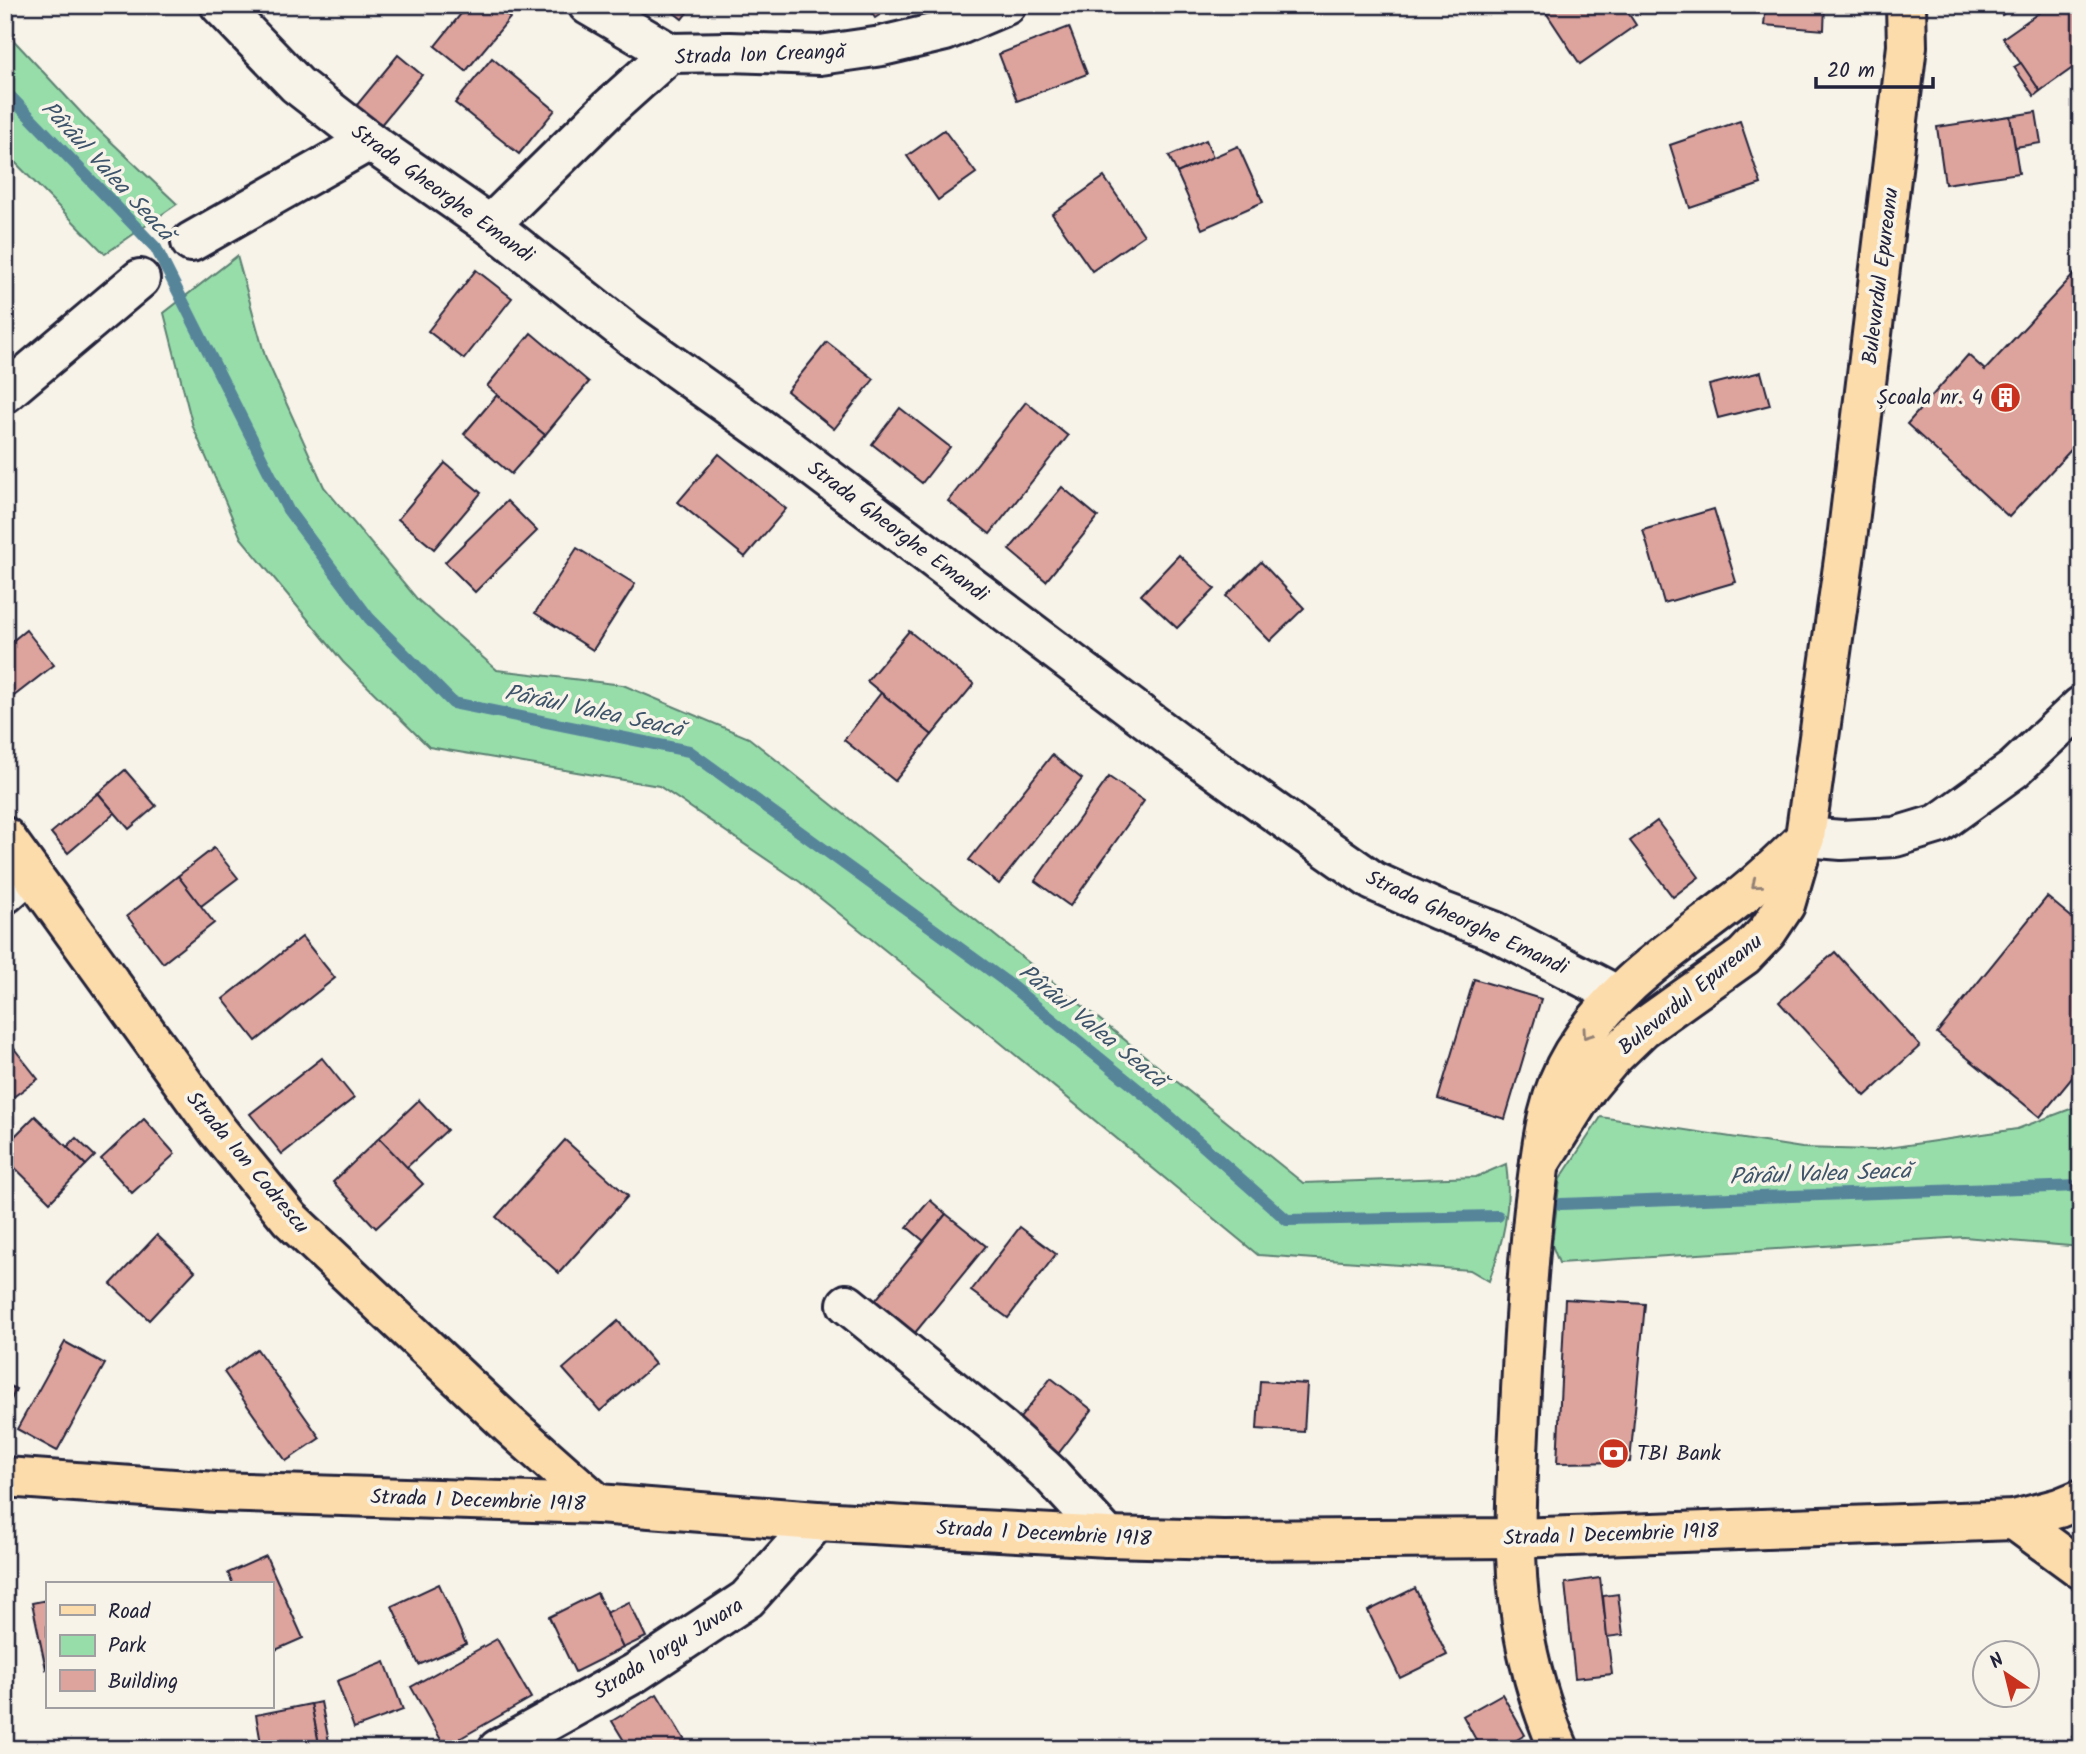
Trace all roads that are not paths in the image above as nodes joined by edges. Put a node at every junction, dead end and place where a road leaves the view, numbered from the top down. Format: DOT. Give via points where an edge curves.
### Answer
graph roads {
  1 [pos="220,5"];
  2 [pos="589,5"];
  3 [pos="1006,5"];
  4 [pos="1906,5"];
  5 [pos="670,53"];
  6 [pos="369,141"];
  7 [pos="490,225"];
  8 [pos="191,242"];
  9 [pos="140,278"];
  10 [pos="5,393"];
  11 [pos="2081,706"];
  12 [pos="5,837"];
  13 [pos="1805,837"];
  14 [pos="18,883"];
  15 [pos="1617,995"];
  16 [pos="1540,1163"];
  17 [pos="847,1304"];
  18 [pos="5,1477"];
  19 [pos="2081,1499"];
  20 [pos="598,1504"];
  21 [pos="2014,1520"];
  22 [pos="817,1521"];
  23 [pos="1108,1537"];
  24 [pos="1514,1538"];
  25 [pos="2081,1569"];
  26 [pos="498,1749"];
  27 [pos="1559,1749"];
  1 -- 6 [label="street, Strada Gheorghe Emandi" via="297,85"];
  2 -- 5 [label="street"];
  3 -- 5 [label="street, Strada Ion Creangă" via="945,31 820,55"];
  4 -- 13 [label="main road, Bulevardul Epureanu" via="1907,46 1886,234"];
  5 -- 7 [label="street, Strada Ion Creangă"];
  6 -- 7 [label="street, Strada Gheorghe Emandi"];
  6 -- 8 [label="street"];
  7 -- 15 [label="street, Strada Gheorghe Emandi" via="631,336 785,446 1178,743 1373,881 1494,931"];
  9 -- 10 [label="street"];
  11 -- 13 [label="street" via="2014,769 1938,824 1895,837"];
  12 -- 14 [label="main road, Strada Ion Codrescu"];
  13 -- 15 [label="main road, Bulevardul Epureanu, one-way" via="1758,883 1654,961"];
  13 -- 16 [label="main road, Bulevardul Epureanu" via="1785,905 1767,932 1744,956 1643,1028 1612,1058 1587,1088"];
  14 -- 20 [label="main road, Strada Ion Codrescu" via="290,1219"];
  15 -- 16 [label="main road, Bulevardul Epureanu, one-way" via="1556,1084"];
  16 -- 24 [label="main road" via="1527,1273"];
  17 -- 23 [label="street" via="1001,1429"];
  18 -- 20 [label="main road, Strada 1 Decembrie 1918" via="216,1492"];
  19 -- 21 [label="main road, Strada 1 Decembrie 1918"];
  20 -- 22 [label="main road, Strada 1 Decembrie 1918"];
  21 -- 24 [label="main road, Strada 1 Decembrie 1918"];
  21 -- 25 [label="main road"];
  22 -- 23 [label="main road, Strada 1 Decembrie 1918"];
  22 -- 26 [label="street, Strada Iorgu Juvara" via="747,1599 635,1673"];
  23 -- 24 [label="main road, Strada 1 Decembrie 1918"];
  24 -- 27 [label="main road" via="1521,1620 1531,1669"];
}
